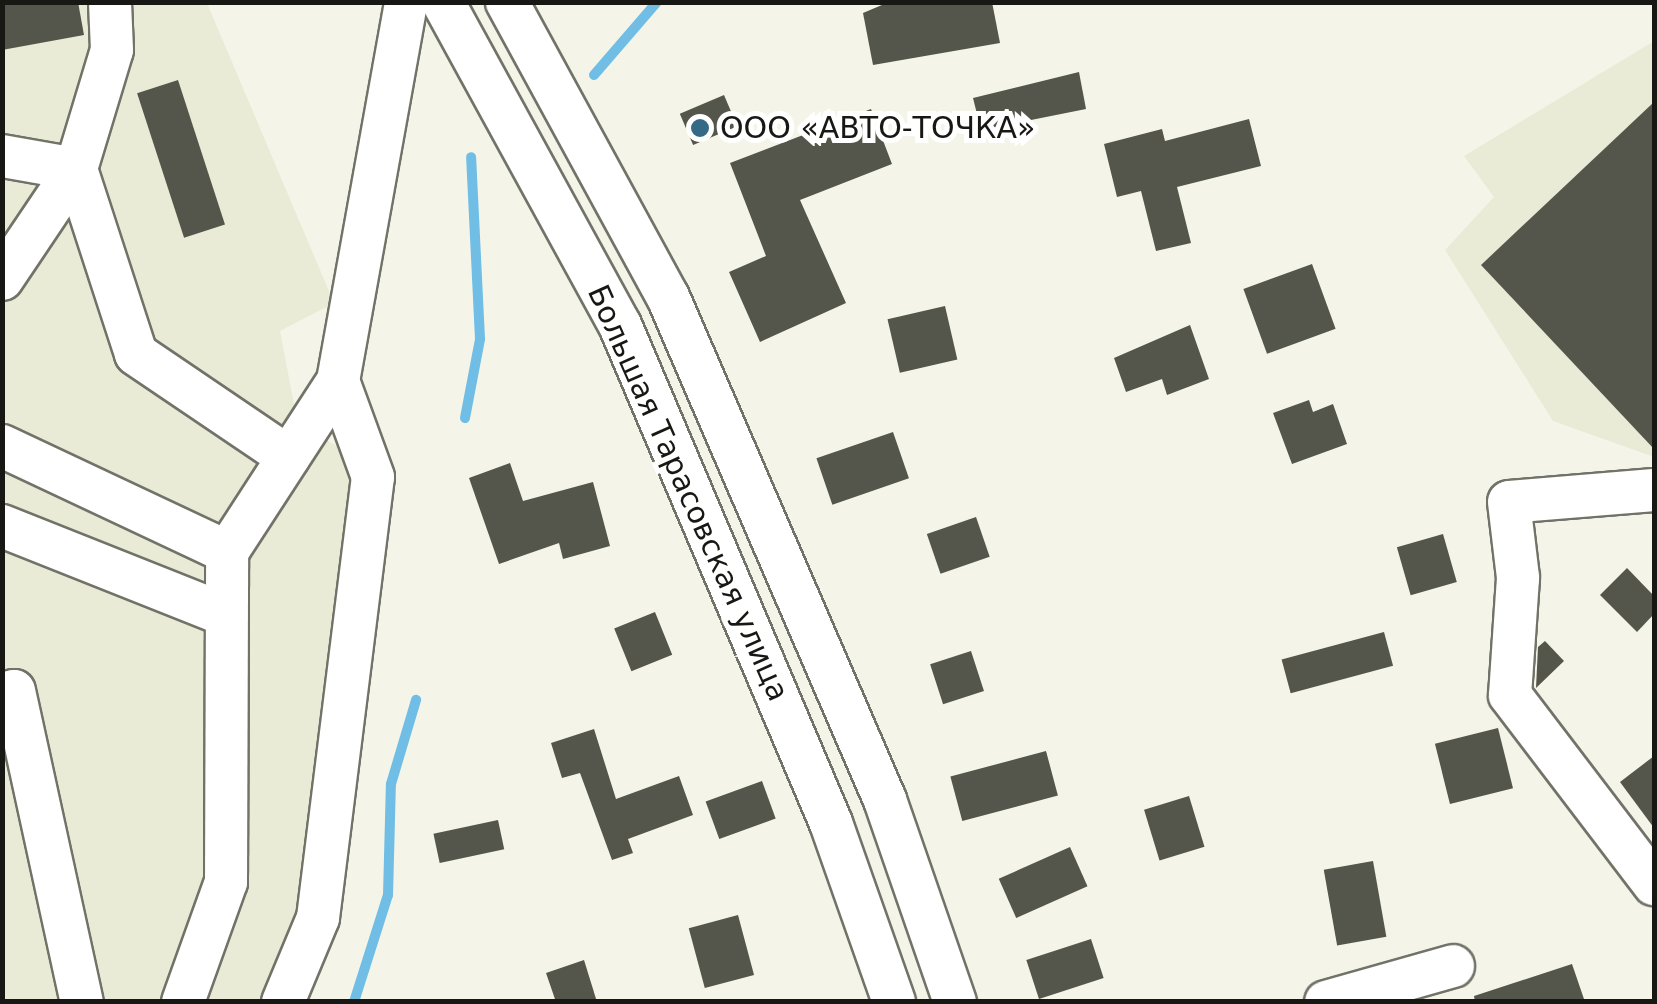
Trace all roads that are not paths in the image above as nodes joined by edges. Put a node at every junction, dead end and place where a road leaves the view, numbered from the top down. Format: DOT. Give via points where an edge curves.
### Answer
graph roads {
  1 [pos="110,2"];
  2 [pos="406,2"];
  3 [pos="443,2"];
  4 [pos="506,2"];
  5 [pos="2,156"];
  6 [pos="76,169"];
  7 [pos="2,278"];
  8 [pos="338,381"];
  9 [pos="2,446"];
  10 [pos="288,457"];
  11 [pos="1654,490"];
  12 [pos="2,526"];
  13 [pos="226,552"];
  14 [pos="226,615"];
  15 [pos="2,694"];
  16 [pos="1654,884"];
  17 [pos="1453,966"];
  18 [pos="82,1002"];
  19 [pos="183,1002"];
  20 [pos="283,1002"];
  21 [pos="894,1002"];
  22 [pos="955,1002"];
  23 [pos="1326,1002"];
  1 -- 6 [label="street" via="112,50"];
  2 -- 8 [label="street"];
  3 -- 21 [label="street, Большая Тарасовская улица" via="620,325 830,823"];
  4 -- 22 [label="street, Большая Тарасовская улица" via="668,297 884,800"];
  5 -- 6 [label="street"];
  6 -- 7 [label="street"];
  6 -- 10 [label="street" via="136,354"];
  8 -- 10 [label="street"];
  8 -- 20 [label="street" via="374,476 318,918"];
  9 -- 13 [label="street"];
  10 -- 13 [label="street"];
  11 -- 16 [label="street" via="1508,502 1518,578 1510,695"];
  12 -- 14 [label="street"];
  13 -- 14 [label="street"];
  14 -- 19 [label="street" via="226,882"];
  15 -- 18 [label="street" via="14,691"];
  17 -- 23 [label="street"];
}
